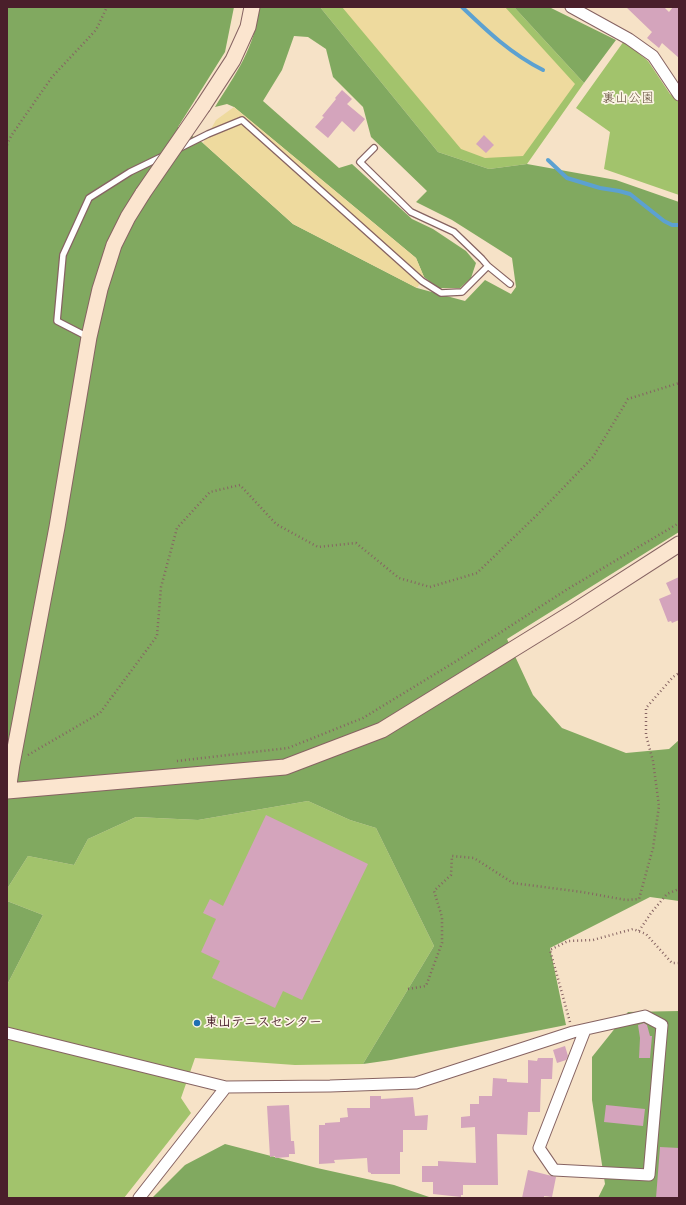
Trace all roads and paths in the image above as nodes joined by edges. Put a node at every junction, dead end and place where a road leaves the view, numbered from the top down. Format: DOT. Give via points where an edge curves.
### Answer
graph roads {
  1 [pos="107,7"];
  2 [pos="252,7"];
  3 [pos="571,7"];
  4 [pos="679,95"];
  5 [pos="7,145"];
  6 [pos="374,148"];
  7 [pos="488,266"];
  8 [pos="510,284"];
  9 [pos="89,337"];
  10 [pos="679,382"];
  11 [pos="679,523"];
  12 [pos="679,544"];
  13 [pos="679,673"];
  14 [pos="171,762"];
  15 [pos="12,764"];
  16 [pos="8,791"];
  17 [pos="679,889"];
  18 [pos="639,931"];
  19 [pos="679,963"];
  20 [pos="408,989"];
  21 [pos="585,1030"];
  22 [pos="573,1032"];
  23 [pos="7,1033"];
  24 [pos="226,1087"];
  25 [pos="139,1198"];
  1 -- 5 [label="path" via="96,30 52,77"];
  2 -- 9 [label="street, bridge" via="248,27 233,60 143,193 114,244"];
  3 -- 4 [label="street" via="629,39 653,56"];
  6 -- 7 [label="lane" via="360,162 411,212 454,232"];
  7 -- 8 [label="lane"];
  7 -- 9 [label="lane" via="462,292 441,293 422,281 242,120 130,172 89,198 63,255 57,321"];
  9 -- 15 [label="street" via="57,527"];
  10 -- 15 [label="path" via="628,399 593,457 477,574 430,587 399,578 356,543 318,547 282,528 240,484 210,492 177,528 161,587 157,636 100,713"];
  11 -- 14 [label="path" via="566,590 363,718 288,748"];
  12 -- 16 [label="street" via="382,730 285,767"];
  13 -- 20 [label="path" via="646,708 646,735 653,761 658,806 653,848 639,899 626,900 513,883 474,858 452,856 451,875 434,891 442,917 442,943 426,986"];
  15 -- 16 [label="street"];
  17 -- 18 [label="path" via="667,894"];
  18 -- 19 [label="path" via="646,934 672,963"];
  18 -- 22 [label="path" via="633,929 593,940 568,941 550,950"];
  21 -- 21 [label="street" via="645,1016 662,1025 649,1175 554,1170 539,1148"];
  21 -- 22 [label="street"];
  22 -- 24 [label="street" via="416,1083"];
  23 -- 24 [label="street"];
  24 -- 25 [label="street"];
}
